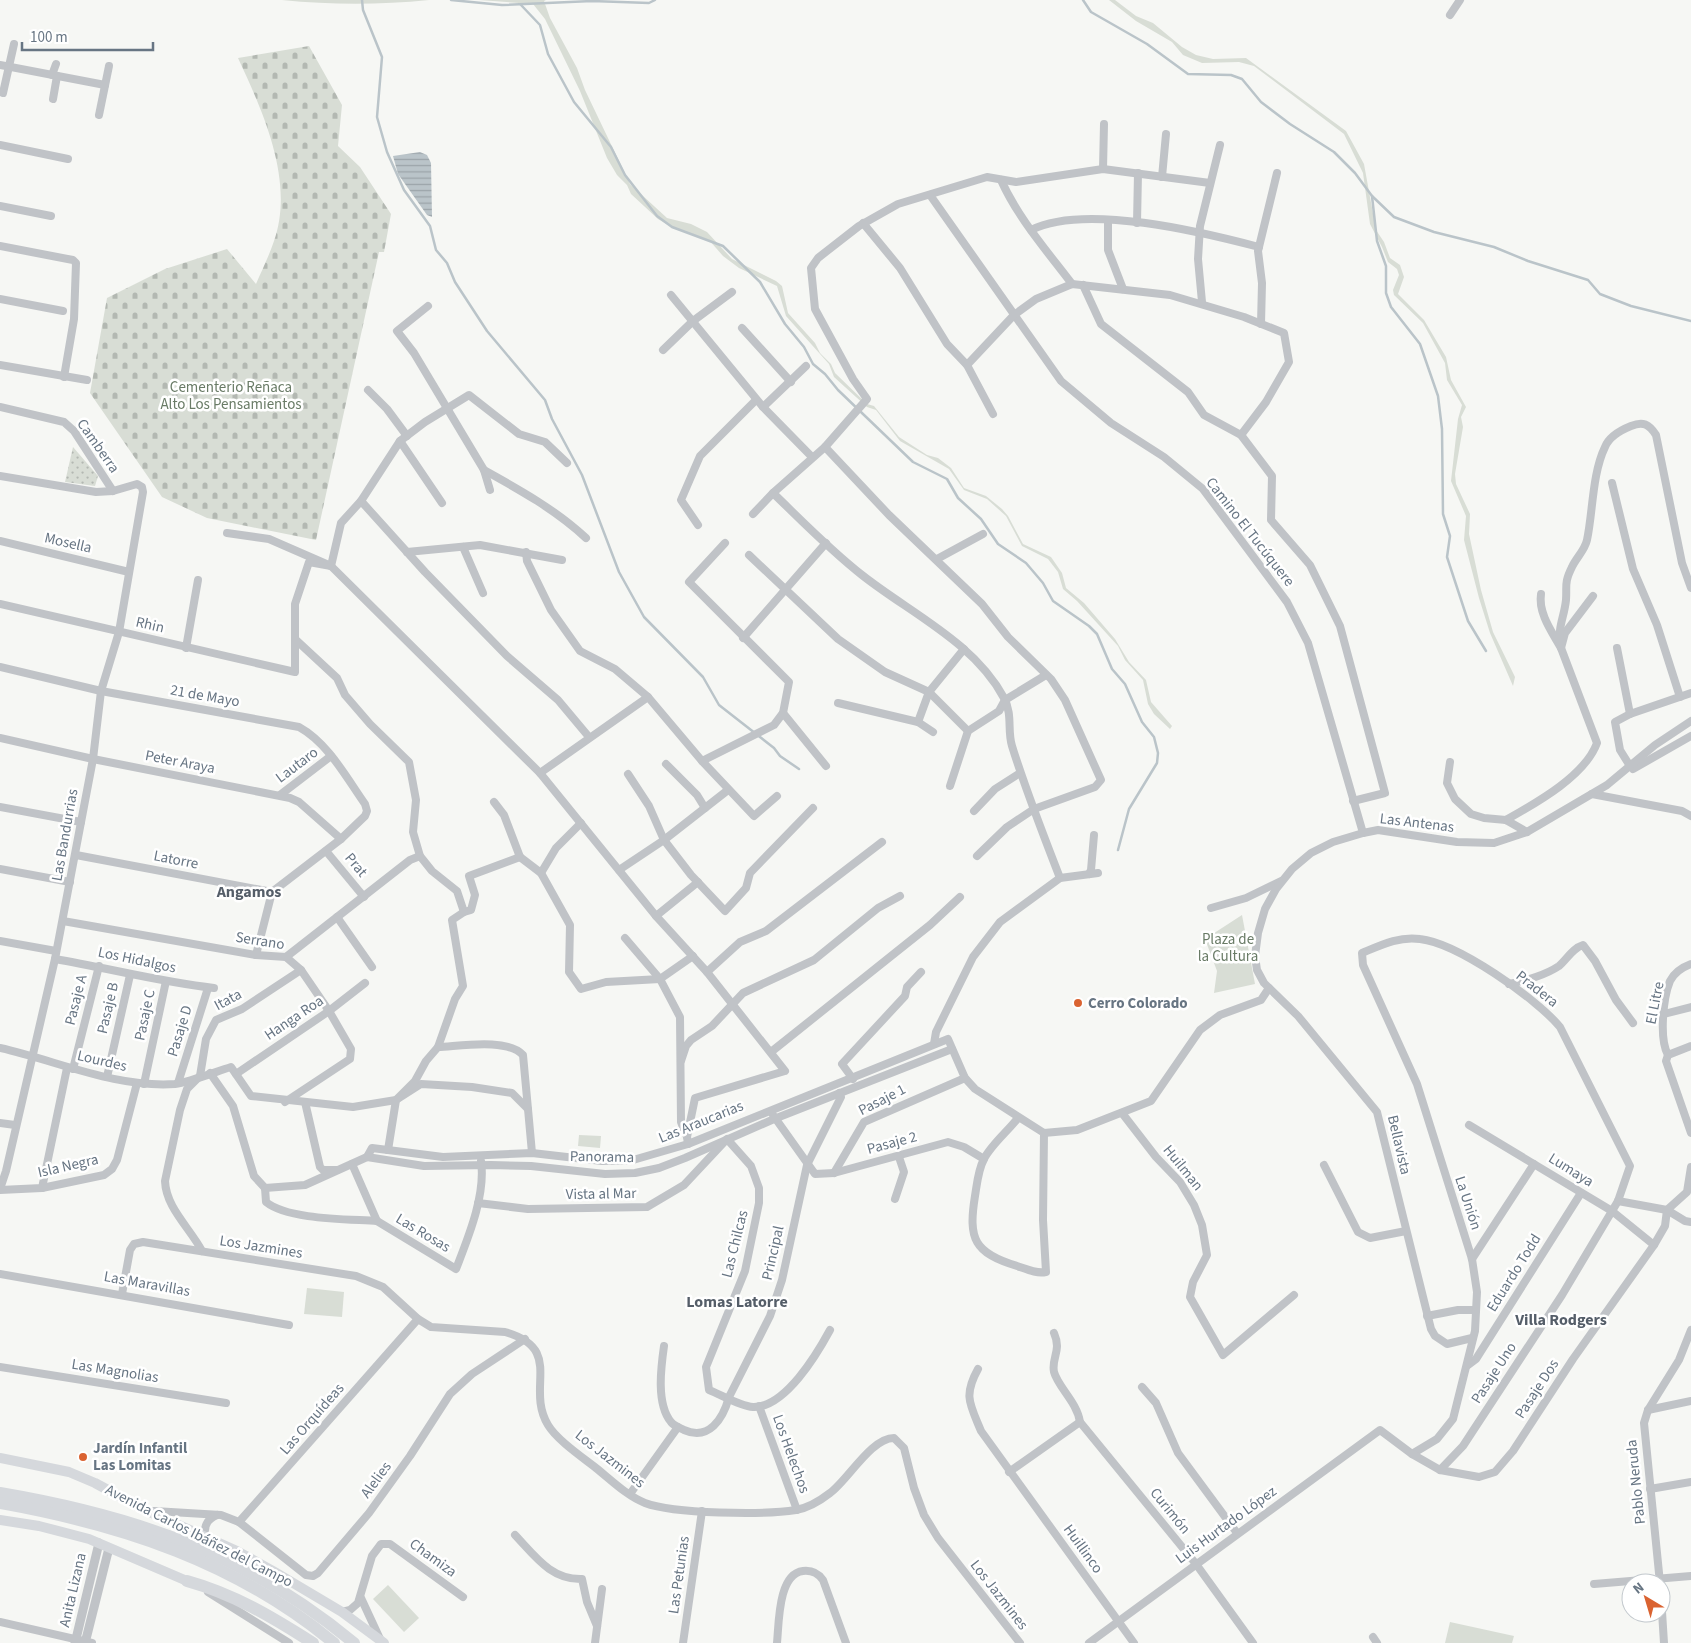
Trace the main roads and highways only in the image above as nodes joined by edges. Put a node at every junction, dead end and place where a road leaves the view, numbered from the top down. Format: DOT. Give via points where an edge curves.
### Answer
graph roads {
  1 [pos="0,1458"];
  2 [pos="0,1487"];
  3 [pos="0,1493"];
  4 [pos="54,1502"];
  5 [pos="0,1503"];
  6 [pos="0,1520"];
  7 [pos="187,1581"];
  8 [pos="382,1641"];
  9 [pos="313,1643"];
  10 [pos="334,1643"];
  11 [pos="354,1643"];
  1 -- 8 [label="main road, Avenida Carlos Ibáñez del Campo" via="69,1472 237,1551 342,1612"];
  2 -- 4 [label="highway"];
  3 -- 4 [label="highway, Avenida Carlos Ibáñez del Campo"];
  4 -- 11 [label="highway, Avenida Carlos Ibáñez del Campo" via="145,1526 219,1556 284,1592"];
  5 -- 10 [label="highway, Avenida Carlos Ibáñez del Campo" via="97,1523 174,1549 268,1596"];
  6 -- 7 [label="main road" via="54,1529 99,1543"];
  7 -- 9 [label="highway" via="246,1603"];
}
